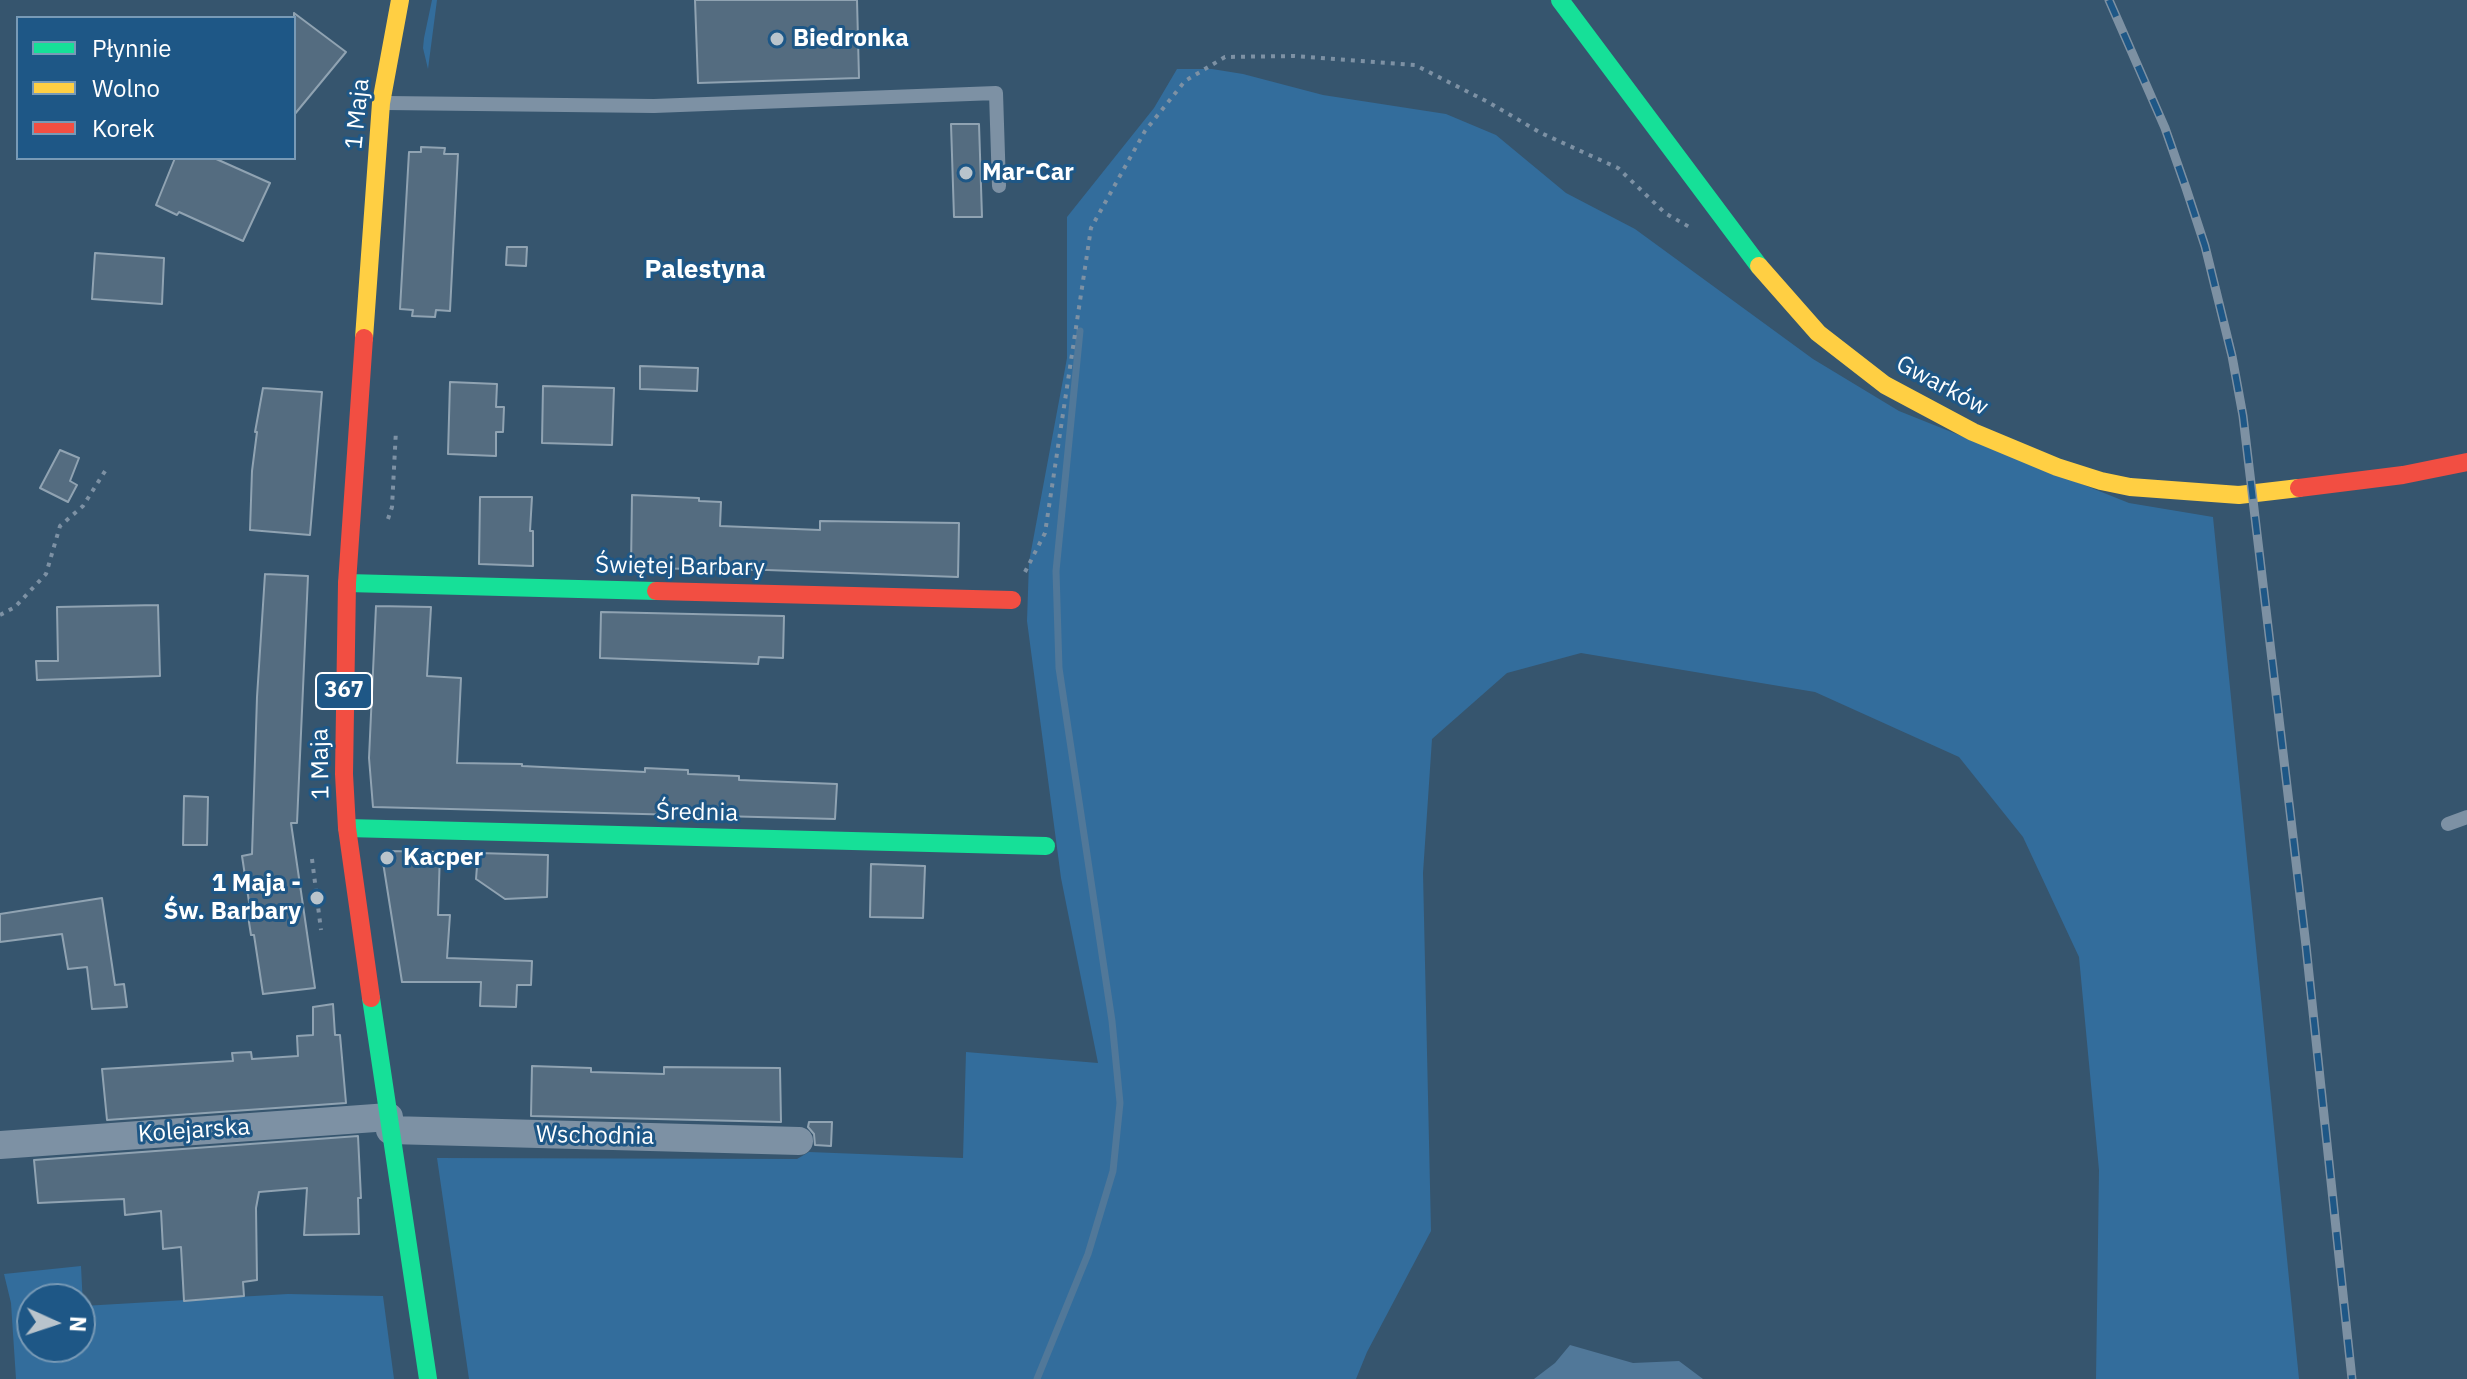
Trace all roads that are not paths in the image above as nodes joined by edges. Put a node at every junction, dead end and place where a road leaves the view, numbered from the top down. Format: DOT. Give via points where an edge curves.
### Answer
graph roads {
  1 [pos="400,0"];
  2 [pos="1560,0"];
  3 [pos="381,103"];
  4 [pos="999,186"];
  5 [pos="2467,462"];
  6 [pos="347,583"];
  7 [pos="1012,600"];
  8 [pos="2467,817"];
  9 [pos="2448,824"];
  10 [pos="347,828"];
  11 [pos="1046,846"];
  12 [pos="390,1124"];
  13 [pos="799,1141"];
  14 [pos="0,1145"];
  15 [pos="428,1379"];
  1 -- 3 [label="street, 1 Maja / 367"];
  2 -- 5 [label="street, Gwarków" via="1734,235 1818,333 1885,385 1973,432 2101,481 2239,495"];
  3 -- 4 [label="lane" via="654,106 996,93"];
  3 -- 6 [label="street, 1 Maja / 367"];
  6 -- 7 [label="street, Świętej Barbary"];
  6 -- 10 [label="street, 1 Maja / 367"];
  8 -- 9 [label="lane"];
  10 -- 11 [label="street, Średnia"];
  10 -- 12 [label="street, 1 Maja / 367"];
  12 -- 13 [label="street, Wschodnia"];
  12 -- 14 [label="street, Kolejarska"];
  12 -- 15 [label="street, 1 Maja / 367"];
}
